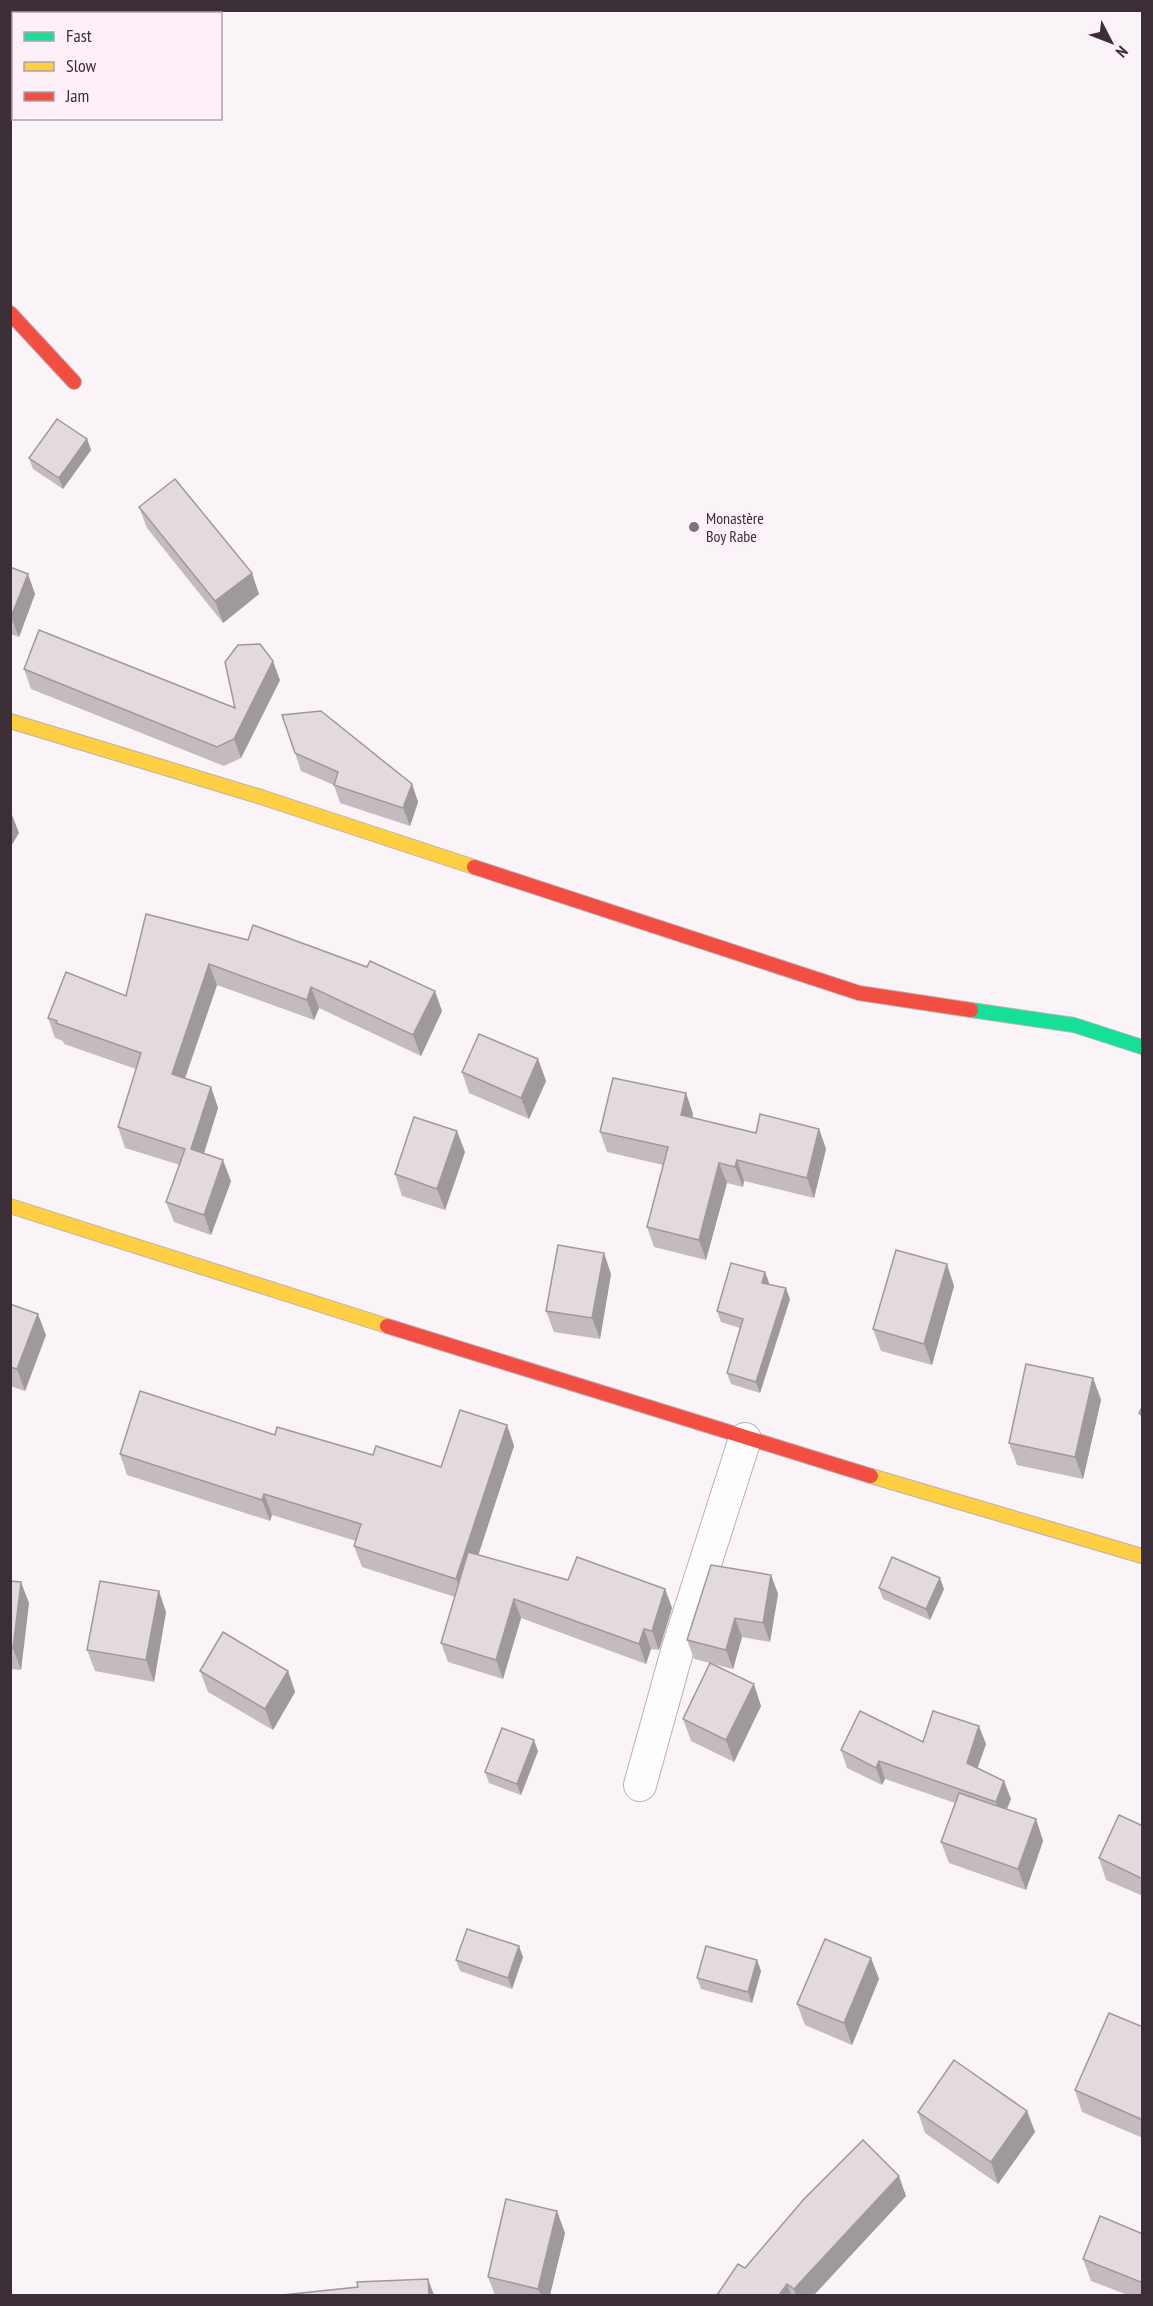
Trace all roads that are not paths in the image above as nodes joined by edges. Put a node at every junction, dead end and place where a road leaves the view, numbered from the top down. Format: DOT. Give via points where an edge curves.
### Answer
graph roads {
  1 [pos="10,314"];
  2 [pos="74,382"];
  3 [pos="10,721"];
  4 [pos="1143,1047"];
  5 [pos="10,1206"];
  6 [pos="746,1439"];
  7 [pos="1143,1556"];
  8 [pos="640,1785"];
  1 -- 2 [label="street"];
  3 -- 4 [label="street" via="261,797 859,993 1074,1024"];
  5 -- 6 [label="street"];
  6 -- 7 [label="street"];
  6 -- 8 [label="street" via="678,1648"];
}
